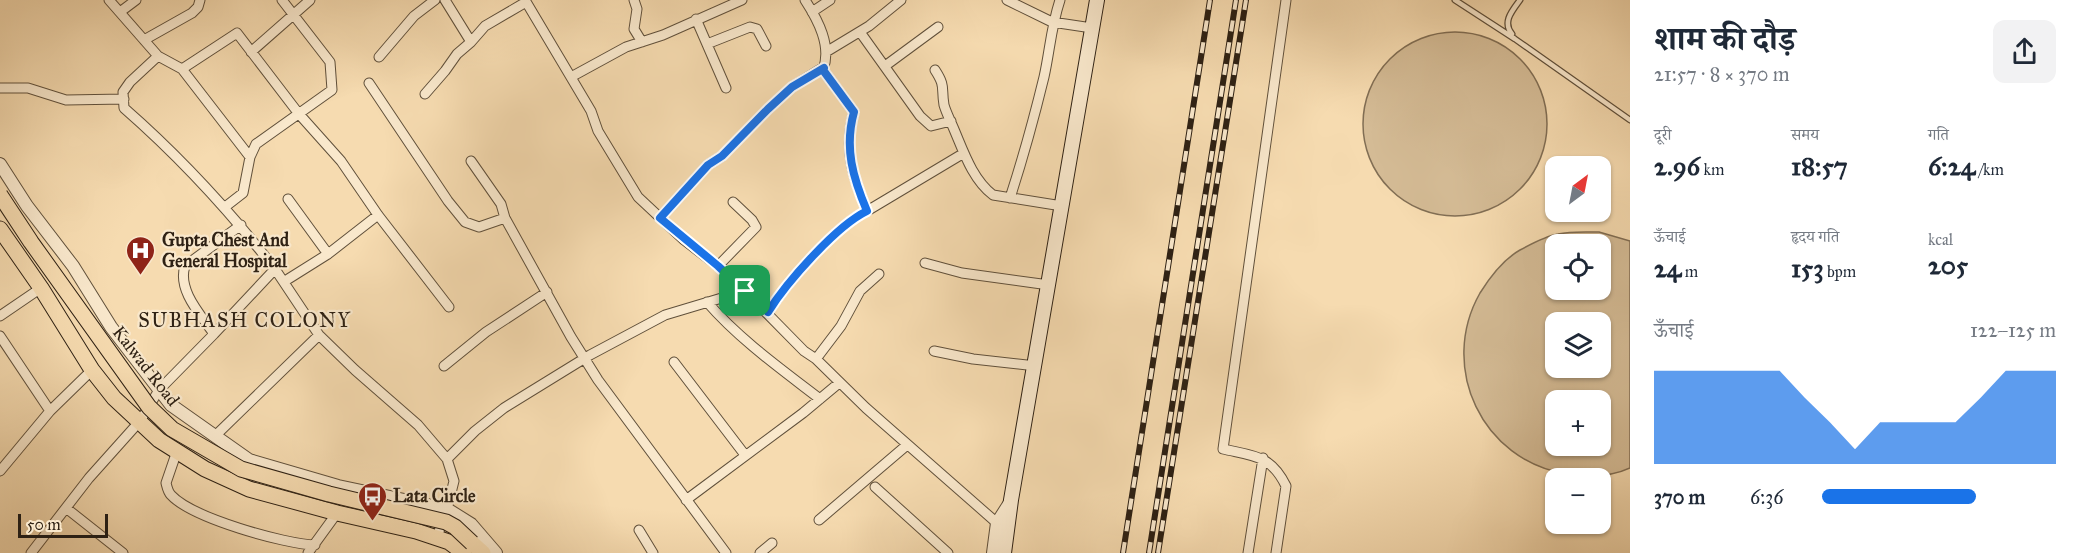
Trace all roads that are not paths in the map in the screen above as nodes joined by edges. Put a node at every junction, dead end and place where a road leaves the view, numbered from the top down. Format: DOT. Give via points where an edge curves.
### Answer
graph roads {
  1 [pos="109,0"];
  2 [pos="136,0"];
  3 [pos="200,0"];
  4 [pos="282,0"];
  5 [pos="310,0"];
  6 [pos="435,0"];
  7 [pos="445,0"];
  8 [pos="634,0"];
  9 [pos="742,0"];
  10 [pos="805,0"];
  11 [pos="830,0"];
  12 [pos="901,0"];
  13 [pos="1007,0"];
  14 [pos="1060,0"];
  15 [pos="1097,0"];
  16 [pos="1286,0"];
  17 [pos="1455,0"];
  18 [pos="1520,0"];
  19 [pos="525,1"];
  20 [pos="120,12"];
  21 [pos="813,12"];
  22 [pos="293,15"];
  23 [pos="696,19"];
  24 [pos="1052,22"];
  25 [pos="938,27"];
  26 [pos="1092,28"];
  27 [pos="860,32"];
  28 [pos="1515,39"];
  29 [pos="144,40"];
  30 [pos="471,42"];
  31 [pos="642,42"];
  32 [pos="707,44"];
  33 [pos="766,45"];
  34 [pos="251,52"];
  35 [pos="826,52"];
  36 [pos="158,56"];
  37 [pos="379,57"];
  38 [pos="885,66"];
  39 [pos="824,68"];
  40 [pos="182,69"];
  41 [pos="935,70"];
  42 [pos="571,77"];
  43 [pos="369,83"];
  44 [pos="0,88"];
  45 [pos="726,88"];
  46 [pos="425,94"];
  47 [pos="124,99"];
  48 [pos="299,114"];
  49 [pos="1630,120"];
  50 [pos="951,122"];
  51 [pos="964,153"];
  52 [pos="250,157"];
  53 [pos="471,161"];
  54 [pos="0,164"];
  55 [pos="0,195"];
  56 [pos="1010,198"];
  57 [pos="288,200"];
  58 [pos="733,202"];
  59 [pos="1062,206"];
  60 [pos="225,207"];
  61 [pos="867,211"];
  62 [pos="378,215"];
  63 [pos="505,218"];
  64 [pos="660,218"];
  65 [pos="241,225"];
  66 [pos="0,229"];
  67 [pos="328,254"];
  68 [pos="925,263"];
  69 [pos="718,266"];
  70 [pos="275,269"];
  71 [pos="879,274"];
  72 [pos="285,281"];
  73 [pos="1049,285"];
  74 [pos="41,288"];
  75 [pos="745,291"];
  76 [pos="547,292"];
  77 [pos="707,302"];
  78 [pos="449,307"];
  79 [pos="768,312"];
  80 [pos="0,316"];
  81 [pos="214,334"];
  82 [pos="319,335"];
  83 [pos="0,336"];
  84 [pos="934,351"];
  85 [pos="584,358"];
  86 [pos="816,359"];
  87 [pos="674,362"];
  88 [pos="444,366"];
  89 [pos="1035,366"];
  90 [pos="92,370"];
  91 [pos="839,383"];
  92 [pos="159,390"];
  93 [pos="820,399"];
  94 [pos="50,411"];
  95 [pos="140,421"];
  96 [pos="214,436"];
  97 [pos="907,445"];
  98 [pos="177,452"];
  99 [pos="745,455"];
  100 [pos="1263,458"];
  101 [pos="447,459"];
  102 [pos="0,471"];
  103 [pos="874,486"];
  104 [pos="686,500"];
  105 [pos="1011,500"];
  106 [pos="66,508"];
  107 [pos="447,509"];
  108 [pos="337,513"];
  109 [pos="819,520"];
  110 [pos="997,523"];
  111 [pos="639,530"];
  112 [pos="436,537"];
  113 [pos="772,543"];
  114 [pos="315,545"];
  115 [pos="471,550"];
  116 [pos="31,553"];
  117 [pos="123,553"];
  118 [pos="308,553"];
  119 [pos="496,553"];
  120 [pos="653,553"];
  121 [pos="726,553"];
  122 [pos="759,553"];
  123 [pos="948,553"];
  124 [pos="993,553"];
  125 [pos="1004,553"];
  126 [pos="1248,553"];
  127 [pos="1276,553"];
  1 -- 20 [label="street"];
  2 -- 20 [label="street"];
  3 -- 29 [label="street" via="192,13"];
  4 -- 22 [label="street"];
  5 -- 22 [label="street"];
  6 -- 37 [label="street" via="414,16"];
  7 -- 30 [label="street"];
  8 -- 31 [label="street" via="634,29"];
  9 -- 23 [label="street"];
  10 -- 21 [label="street"];
  11 -- 21 [label="street"];
  12 -- 27 [label="street"];
  13 -- 24 [label="street"];
  14 -- 24 [label="street"];
  15 -- 26 [label="main road"];
  16 -- 100 [label="street" via="1223,448"];
  17 -- 28 [label="lane"];
  18 -- 28 [label="lane" via="1507,22"];
  19 -- 30 [label="street" via="485,26"];
  19 -- 42 [label="street"];
  20 -- 29 [label="street"];
  21 -- 35 [label="street"];
  22 -- 34 [label="street"];
  22 -- 48 [label="street" via="330,62 332,90"];
  23 -- 31 [label="street"];
  23 -- 32 [label="street"];
  24 -- 26 [label="street"];
  24 -- 56 [label="street" via="1034,122"];
  25 -- 38 [label="street"];
  26 -- 59 [label="main road"];
  27 -- 35 [label="street"];
  27 -- 38 [label="street"];
  28 -- 49 [label="lane"];
  29 -- 36 [label="street"];
  30 -- 46 [label="street"];
  31 -- 42 [label="street"];
  32 -- 33 [label="street" via="750,27 758,29"];
  32 -- 45 [label="street"];
  34 -- 40 [label="street" via="237,33"];
  34 -- 48 [label="street"];
  35 -- 39 [label="street"];
  36 -- 40 [label="street"];
  36 -- 47 [label="street" via="129,82"];
  38 -- 50 [label="street" via="920,116 932,126"];
  39 -- 61 [label="street" via="854,112 849,148 854,179"];
  39 -- 64 [label="street" via="792,87 708,165"];
  40 -- 52 [label="street"];
  41 -- 50 [label="street" via="944,83 944,105"];
  42 -- 64 [label="street" via="638,197"];
  43 -- 63 [label="street" via="432,180 465,222 479,227"];
  44 -- 47 [label="street" via="28,88 66,99"];
  47 -- 60 [label="street" via="124,108 167,145"];
  48 -- 52 [label="street" via="256,144"];
  48 -- 62 [label="street" via="341,161"];
  50 -- 51 [label="street"];
  51 -- 56 [label="street" via="986,190"];
  51 -- 61 [label="street"];
  52 -- 60 [label="street" via="243,193"];
  53 -- 63 [label="street" via="501,204"];
  54 -- 92 [label="street" via="111,327"];
  55 -- 115 [label="main road, Kalwad Road, bridge" via="149,407 172,429 241,469 446,522 455,527"];
  56 -- 59 [label="street"];
  57 -- 67 [label="street"];
  58 -- 69 [label="street" via="756,227"];
  59 -- 73 [label="main road"];
  60 -- 65 [label="street"];
  61 -- 79 [label="street" via="824,246"];
  62 -- 67 [label="street"];
  62 -- 78 [label="street"];
  63 -- 76 [label="street"];
  64 -- 69 [label="street"];
  65 -- 70 [label="street"];
  65 -- 81 [label="street" via="185,266 182,274 186,292"];
  66 -- 74 [label="main road"];
  67 -- 72 [label="street"];
  68 -- 73 [label="street" via="962,273"];
  69 -- 75 [label="street"];
  70 -- 72 [label="street"];
  70 -- 81 [label="street"];
  71 -- 86 [label="street" via="860,291 841,326"];
  72 -- 82 [label="street"];
  73 -- 89 [label="main road"];
  74 -- 80 [label="street"];
  74 -- 90 [label="main road"];
  75 -- 77 [label="street"];
  75 -- 79 [label="street"];
  76 -- 85 [label="street"];
  76 -- 88 [label="street" via="486,332"];
  77 -- 85 [label="street" via="665,315"];
  77 -- 93 [label="street" via="766,357"];
  79 -- 86 [label="street"];
  81 -- 92 [label="street"];
  82 -- 96 [label="street"];
  82 -- 101 [label="street" via="418,425"];
  83 -- 94 [label="street"];
  84 -- 89 [label="street" via="973,360"];
  85 -- 101 [label="street" via="504,408"];
  85 -- 104 [label="street"];
  86 -- 91 [label="street"];
  87 -- 99 [label="street"];
  89 -- 105 [label="main road"];
  90 -- 94 [label="street"];
  90 -- 95 [label="main road" via="114,398"];
  91 -- 93 [label="street"];
  91 -- 97 [label="street"];
  92 -- 95 [label="street"];
  92 -- 96 [label="street" via="171,405"];
  93 -- 99 [label="street"];
  94 -- 102 [label="street"];
  95 -- 98 [label="main road"];
  95 -- 106 [label="street"];
  96 -- 107 [label="street" via="249,460 338,486"];
  97 -- 109 [label="street"];
  97 -- 110 [label="street"];
  98 -- 108 [label="main road" via="249,489"];
  98 -- 114 [label="street" via="166,483 177,500 255,534"];
  99 -- 104 [label="street"];
  100 -- 126 [label="street"];
  100 -- 127 [label="street" via="1286,486"];
  101 -- 107 [label="street" via="454,481"];
  103 -- 123 [label="street"];
  104 -- 121 [label="street"];
  105 -- 110 [label="street"];
  105 -- 125 [label="main road"];
  106 -- 116 [label="street"];
  106 -- 117 [label="street"];
  107 -- 112 [label="street"];
  107 -- 119 [label="street" via="471,524"];
  108 -- 112 [label="main road"];
  108 -- 114 [label="street"];
  110 -- 124 [label="street"];
  111 -- 120 [label="street"];
  112 -- 115 [label="main road"];
  113 -- 122 [label="street"];
  114 -- 118 [label="street"];
}
